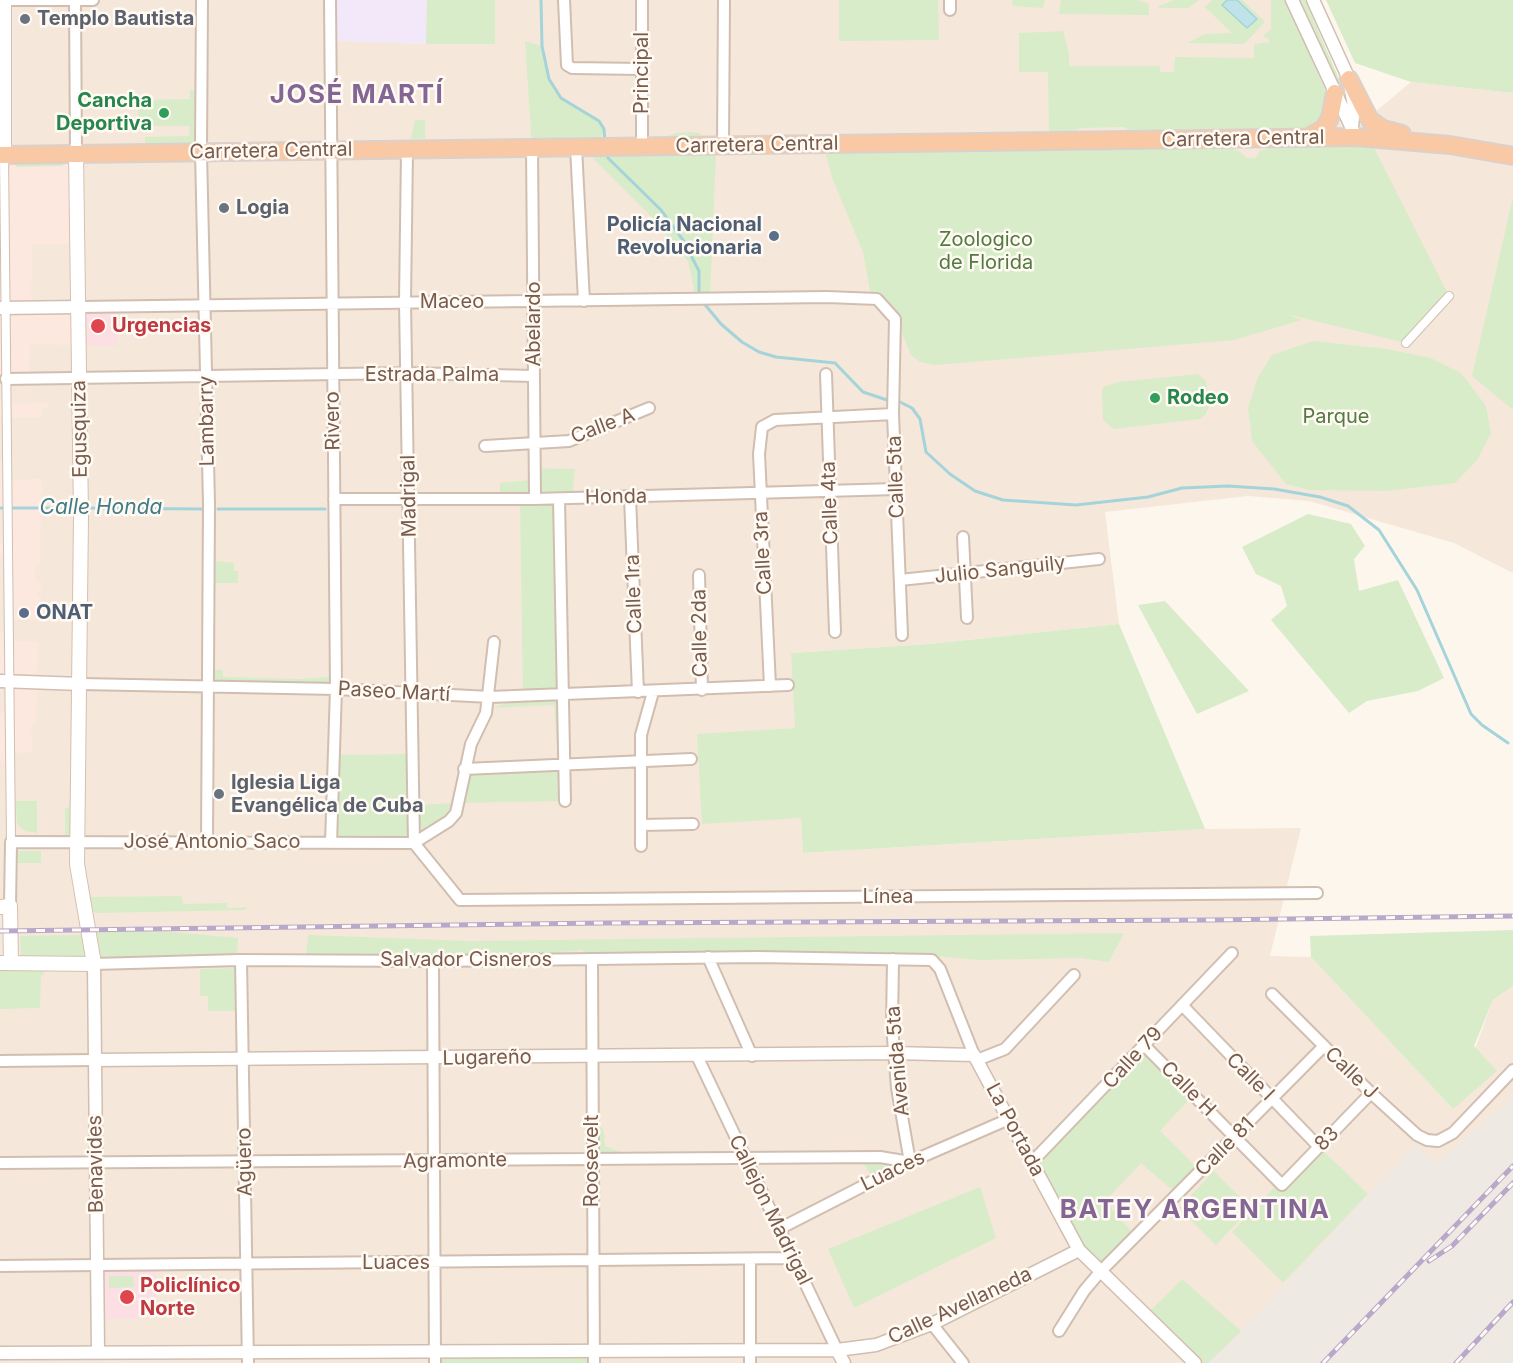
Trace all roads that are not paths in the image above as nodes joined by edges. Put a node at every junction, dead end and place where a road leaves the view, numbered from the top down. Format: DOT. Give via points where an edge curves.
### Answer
graph roads {
  1 [pos="3,0"];
  2 [pos="75,0"];
  3 [pos="93,0"];
  4 [pos="202,0"];
  5 [pos="330,0"];
  6 [pos="564,0"];
  7 [pos="642,0"];
  8 [pos="724,0"];
  9 [pos="1292,0"];
  10 [pos="1313,0"];
  11 [pos="642,69"];
  12 [pos="1349,79"];
  13 [pos="1335,93"];
  14 [pos="1351,134"];
  15 [pos="1306,138"];
  16 [pos="1450,145"];
  17 [pos="642,146"];
  18 [pos="723,146"];
  19 [pos="576,147"];
  20 [pos="532,148"];
  21 [pos="332,149"];
  22 [pos="406,150"];
  23 [pos="201,152"];
  24 [pos="2,154"];
  25 [pos="76,154"];
  26 [pos="1513,156"];
  27 [pos="1449,296"];
  28 [pos="584,301"];
  29 [pos="405,302"];
  30 [pos="534,302"];
  31 [pos="332,303"];
  32 [pos="205,305"];
  33 [pos="80,307"];
  34 [pos="3,308"];
  35 [pos="895,319"];
  36 [pos="1406,344"];
  37 [pos="406,373"];
  38 [pos="826,374"];
  39 [pos="332,376"];
  40 [pos="534,376"];
  41 [pos="206,378"];
  42 [pos="6,379"];
  43 [pos="80,379"];
  44 [pos="649,408"];
  45 [pos="894,414"];
  46 [pos="826,417"];
  47 [pos="536,444"];
  48 [pos="485,446"];
  49 [pos="897,489"];
  50 [pos="830,492"];
  51 [pos="760,495"];
  52 [pos="630,496"];
  53 [pos="334,499"];
  54 [pos="410,499"];
  55 [pos="535,499"];
  56 [pos="559,499"];
  57 [pos="963,537"];
  58 [pos="1099,559"];
  59 [pos="965,574"];
  60 [pos="699,575"];
  61 [pos="900,580"];
  62 [pos="967,618"];
  63 [pos="835,632"];
  64 [pos="902,635"];
  65 [pos="494,642"];
  66 [pos="5,681"];
  67 [pos="81,684"];
  68 [pos="788,685"];
  69 [pos="770,686"];
  70 [pos="206,687"];
  71 [pos="336,689"];
  72 [pos="702,690"];
  73 [pos="638,692"];
  74 [pos="653,692"];
  75 [pos="410,693"];
  76 [pos="563,695"];
  77 [pos="490,697"];
  78 [pos="691,759"];
  79 [pos="641,762"];
  80 [pos="566,764"];
  81 [pos="464,769"];
  82 [pos="566,801"];
  83 [pos="693,824"];
  84 [pos="641,825"];
  85 [pos="76,842"];
  86 [pos="207,842"];
  87 [pos="331,843"];
  88 [pos="414,843"];
  89 [pos="641,846"];
  90 [pos="7,847"];
  91 [pos="1317,892"];
  92 [pos="5,907"];
  93 [pos="1232,953"];
  94 [pos="708,957"];
  95 [pos="592,959"];
  96 [pos="892,959"];
  97 [pos="242,960"];
  98 [pos="932,960"];
  99 [pos="433,961"];
  100 [pos="5,963"];
  101 [pos="94,964"];
  102 [pos="1074,975"];
  103 [pos="1272,994"];
  104 [pos="1182,1005"];
  105 [pos="1144,1045"];
  106 [pos="1323,1047"];
  107 [pos="894,1053"];
  108 [pos="697,1056"];
  109 [pos="752,1056"];
  110 [pos="593,1057"];
  111 [pos="976,1058"];
  112 [pos="243,1059"];
  113 [pos="434,1059"];
  114 [pos="95,1060"];
  115 [pos="0,1061"];
  116 [pos="1513,1070"];
  117 [pos="1371,1093"];
  118 [pos="1273,1099"];
  119 [pos="1009,1119"];
  120 [pos="1236,1137"];
  121 [pos="1319,1147"];
  122 [pos="592,1159"];
  123 [pos="744,1159"];
  124 [pos="434,1161"];
  125 [pos="245,1162"];
  126 [pos="910,1162"];
  127 [pos="1032,1162"];
  128 [pos="0,1164"];
  129 [pos="96,1164"];
  130 [pos="1282,1185"];
  131 [pos="779,1228"];
  132 [pos="1079,1250"];
  133 [pos="792,1258"];
  134 [pos="750,1259"];
  135 [pos="593,1261"];
  136 [pos="435,1262"];
  137 [pos="247,1264"];
  138 [pos="0,1266"];
  139 [pos="98,1266"];
  140 [pos="1100,1272"];
  141 [pos="932,1324"];
  142 [pos="1059,1331"];
  143 [pos="594,1350"];
  144 [pos="750,1350"];
  145 [pos="837,1350"];
  146 [pos="0,1353"];
  147 [pos="248,1357"];
  148 [pos="98,1358"];
  149 [pos="435,1358"];
  150 [pos="594,1363"];
  151 [pos="750,1363"];
  152 [pos="844,1363"];
  153 [pos="963,1363"];
  154 [pos="1196,1363"];
  1 -- 2 [label="street"];
  1 -- 24 [label="main road"];
  2 -- 3 [label="street"];
  2 -- 25 [label="street, Egusquiza"];
  4 -- 23 [label="street, Lambarry"];
  5 -- 21 [label="street, Rivero"];
  6 -- 11 [label="street" via="567,65"];
  7 -- 11 [label="street, Principal"];
  8 -- 18 [label="street"];
  9 -- 13 [label="street"];
  10 -- 12 [label="street"];
  11 -- 17 [label="street, Principal"];
  12 -- 14 [label="street" via="1354,106"];
  12 -- 16 [label="highway" via="1370,120 1383,129"];
  13 -- 14 [label="street"];
  13 -- 15 [label="highway" via="1324,128"];
  14 -- 15 [label="highway, Carretera Central"];
  14 -- 16 [label="highway, Carretera Central"];
  15 -- 18 [label="highway, Carretera Central"];
  16 -- 26 [label="highway, Carretera Central"];
  17 -- 18 [label="highway, Carretera Central"];
  17 -- 19 [label="highway, Carretera Central"];
  19 -- 20 [label="highway, Carretera Central"];
  19 -- 28 [label="street"];
  20 -- 22 [label="highway, Carretera Central"];
  20 -- 30 [label="street, Abelardo"];
  21 -- 22 [label="highway, Carretera Central"];
  21 -- 23 [label="highway, Carretera Central"];
  21 -- 31 [label="street, Rivero"];
  22 -- 29 [label="street, Madrigal"];
  23 -- 25 [label="highway, Carretera Central"];
  23 -- 32 [label="street, Lambarry"];
  24 -- 25 [label="highway, Carretera Central"];
  24 -- 34 [label="street"];
  25 -- 33 [label="main road, Egusquiza"];
  27 -- 36 [label="street"];
  28 -- 30 [label="street, Maceo"];
  28 -- 35 [label="street, Maceo" via="877,299"];
  29 -- 30 [label="street, Maceo"];
  29 -- 31 [label="street, Maceo"];
  29 -- 37 [label="street, Madrigal"];
  30 -- 40 [label="street, Abelardo"];
  31 -- 32 [label="street, Maceo"];
  31 -- 39 [label="street, Rivero"];
  32 -- 33 [label="street, Maceo"];
  32 -- 41 [label="street, Lambarry"];
  33 -- 34 [label="street, Maceo"];
  33 -- 43 [label="main road, Egusquiza"];
  34 -- 42 [label="street"];
  35 -- 45 [label="street, Calle 5ta"];
  37 -- 39 [label="street, Estrada Palma"];
  37 -- 40 [label="street, Estrada Palma"];
  37 -- 54 [label="street, Madrigal"];
  38 -- 46 [label="street, Calle 4ta"];
  39 -- 41 [label="street, Estrada Palma"];
  39 -- 53 [label="street, Rivero"];
  40 -- 47 [label="street, Abelardo"];
  41 -- 43 [label="street, Estrada Palma"];
  41 -- 70 [label="street, Lambarry"];
  42 -- 43 [label="street, Estrada Palma"];
  42 -- 66 [label="street"];
  43 -- 67 [label="main road, Egusquiza"];
  44 -- 47 [label="street, Calle A" via="583,437"];
  45 -- 46 [label="street"];
  45 -- 49 [label="street, Calle 5ta"];
  46 -- 50 [label="street, Calle 4ta"];
  46 -- 51 [label="street, Calle 3ra" via="765,423 760,435"];
  47 -- 48 [label="street, Calle A"];
  47 -- 55 [label="street, Abelardo"];
  49 -- 50 [label="street, Honda"];
  49 -- 61 [label="street, Calle 5ta"];
  50 -- 51 [label="street, Honda"];
  50 -- 63 [label="street, Calle 4ta"];
  51 -- 52 [label="street, Honda"];
  51 -- 69 [label="street, Calle 3ra"];
  52 -- 56 [label="street, Honda"];
  52 -- 73 [label="street, Calle 1ra"];
  53 -- 54 [label="street, Honda"];
  53 -- 71 [label="street, Rivero"];
  54 -- 55 [label="street, Honda"];
  54 -- 75 [label="street, Madrigal"];
  55 -- 56 [label="street, Honda"];
  56 -- 76 [label="street"];
  57 -- 59 [label="street"];
  58 -- 59 [label="street, Julio Sanguily"];
  59 -- 61 [label="street, Julio Sanguily"];
  59 -- 62 [label="street"];
  60 -- 72 [label="street, Calle 2da"];
  61 -- 64 [label="street, Calle 5ta"];
  65 -- 77 [label="street"];
  66 -- 67 [label="street, Paseo Martí"];
  66 -- 90 [label="street"];
  67 -- 70 [label="street, Paseo Martí"];
  67 -- 85 [label="main road, Egusquiza"];
  68 -- 69 [label="street, Paseo Martí"];
  69 -- 72 [label="street, Paseo Martí"];
  70 -- 71 [label="street, Paseo Martí"];
  70 -- 86 [label="street, Lambarry"];
  71 -- 75 [label="street, Paseo Martí"];
  71 -- 87 [label="street, Rivero"];
  72 -- 74 [label="street, Paseo Martí"];
  73 -- 74 [label="street, Paseo Martí"];
  73 -- 76 [label="street, Paseo Martí"];
  74 -- 79 [label="street" via="641,735"];
  75 -- 77 [label="street, Paseo Martí"];
  75 -- 88 [label="street, Madrigal"];
  76 -- 77 [label="street, Paseo Martí"];
  76 -- 80 [label="street"];
  77 -- 81 [label="street"];
  78 -- 79 [label="street"];
  79 -- 80 [label="street"];
  79 -- 84 [label="street"];
  80 -- 81 [label="street"];
  80 -- 82 [label="street"];
  81 -- 88 [label="street" via="456,813"];
  83 -- 84 [label="street"];
  84 -- 89 [label="street"];
  85 -- 86 [label="street, José Antonio Saco"];
  85 -- 90 [label="street, José Antonio Saco"];
  85 -- 101 [label="main road, Egusquiza" via="79,885"];
  86 -- 87 [label="street, José Antonio Saco"];
  87 -- 88 [label="street, José Antonio Saco"];
  88 -- 91 [label="street, Línea" via="460,900"];
  90 -- 92 [label="street"];
  92 -- 100 [label="main road"];
  93 -- 104 [label="street, Calle 79"];
  94 -- 95 [label="street, Salvador Cisneros"];
  94 -- 96 [label="street, Salvador Cisneros"];
  94 -- 109 [label="street"];
  95 -- 99 [label="street, Salvador Cisneros"];
  95 -- 110 [label="street, Roosevelt"];
  96 -- 98 [label="street, Salvador Cisneros"];
  96 -- 107 [label="street, Avenida 5ta"];
  97 -- 99 [label="street, Salvador Cisneros"];
  97 -- 101 [label="street, Salvador Cisneros"];
  97 -- 112 [label="street, Agüero"];
  98 -- 111 [label="street, La Portada" via="940,969"];
  99 -- 113 [label="street"];
  100 -- 101 [label="main road, Salvador Cisneros"];
  101 -- 114 [label="street, Benavides"];
  102 -- 111 [label="street" via="1005,1048"];
  103 -- 106 [label="street, Calle J"];
  104 -- 105 [label="street, Calle 79"];
  104 -- 118 [label="street, Calle I"];
  105 -- 120 [label="street, Calle H"];
  105 -- 127 [label="street, Calle 79"];
  106 -- 117 [label="street, Calle J"];
  106 -- 118 [label="street, Calle 81"];
  107 -- 109 [label="street, Lugareño"];
  107 -- 111 [label="street, Lugareño"];
  107 -- 126 [label="street, Avenida 5ta"];
  108 -- 109 [label="street, Lugareño"];
  108 -- 110 [label="street, Lugareño"];
  108 -- 123 [label="street, Callejon Madrigal"];
  110 -- 113 [label="street, Lugareño"];
  110 -- 122 [label="street, Roosevelt"];
  111 -- 119 [label="street, La Portada"];
  112 -- 113 [label="street, Lugareño"];
  112 -- 114 [label="street, Lugareño"];
  112 -- 125 [label="street, Agüero"];
  113 -- 124 [label="street"];
  114 -- 115 [label="street, Lugareño"];
  114 -- 129 [label="street, Benavides"];
  116 -- 117 [label="street, Calle J" via="1453,1133 1438,1141 1417,1135"];
  117 -- 121 [label="street, 83"];
  118 -- 120 [label="street, Calle 81"];
  118 -- 121 [label="street, Calle I"];
  119 -- 126 [label="street, Luaces"];
  119 -- 127 [label="street, La Portada"];
  120 -- 130 [label="street, Calle H"];
  120 -- 140 [label="street, Calle 81"];
  121 -- 130 [label="street, 83"];
  122 -- 123 [label="street, Agramonte"];
  122 -- 124 [label="street, Agramonte"];
  122 -- 135 [label="street, Roosevelt"];
  123 -- 126 [label="street, Agramonte" via="880,1157"];
  123 -- 131 [label="street, Callejon Madrigal"];
  124 -- 125 [label="street, Agramonte"];
  124 -- 136 [label="street"];
  125 -- 129 [label="street, Agramonte"];
  125 -- 137 [label="street, Agüero"];
  126 -- 131 [label="street, Luaces"];
  127 -- 132 [label="street, La Portada"];
  128 -- 129 [label="street, Agramonte"];
  129 -- 139 [label="street, Benavides"];
  131 -- 133 [label="street, Callejon Madrigal"];
  132 -- 140 [label="street, La Portada"];
  132 -- 141 [label="street, Calle Avellaneda"];
  133 -- 134 [label="street, Luaces"];
  133 -- 145 [label="street, Callejon Madrigal"];
  134 -- 135 [label="street, Luaces"];
  134 -- 144 [label="street"];
  135 -- 136 [label="street, Luaces"];
  135 -- 143 [label="street, Roosevelt"];
  136 -- 137 [label="street, Luaces"];
  136 -- 149 [label="street"];
  137 -- 139 [label="street, Luaces"];
  137 -- 147 [label="street, Agüero"];
  138 -- 139 [label="street, Luaces"];
  139 -- 148 [label="street, Benavides"];
  140 -- 142 [label="street, Calle 81"];
  140 -- 154 [label="street, La Portada"];
  141 -- 145 [label="street, Calle Avellaneda" via="876,1345"];
  141 -- 153 [label="street"];
  143 -- 144 [label="street, Calle Avellaneda"];
  143 -- 149 [label="street, Calle Avellaneda"];
  143 -- 150 [label="street, Roosevelt"];
  144 -- 145 [label="street, Calle Avellaneda"];
  144 -- 151 [label="street"];
  145 -- 152 [label="street, Callejon Madrigal"];
  146 -- 148 [label="street, Calle Avellaneda"];
  147 -- 148 [label="street, Calle Avellaneda"];
  147 -- 149 [label="street, Calle Avellaneda"];
}
